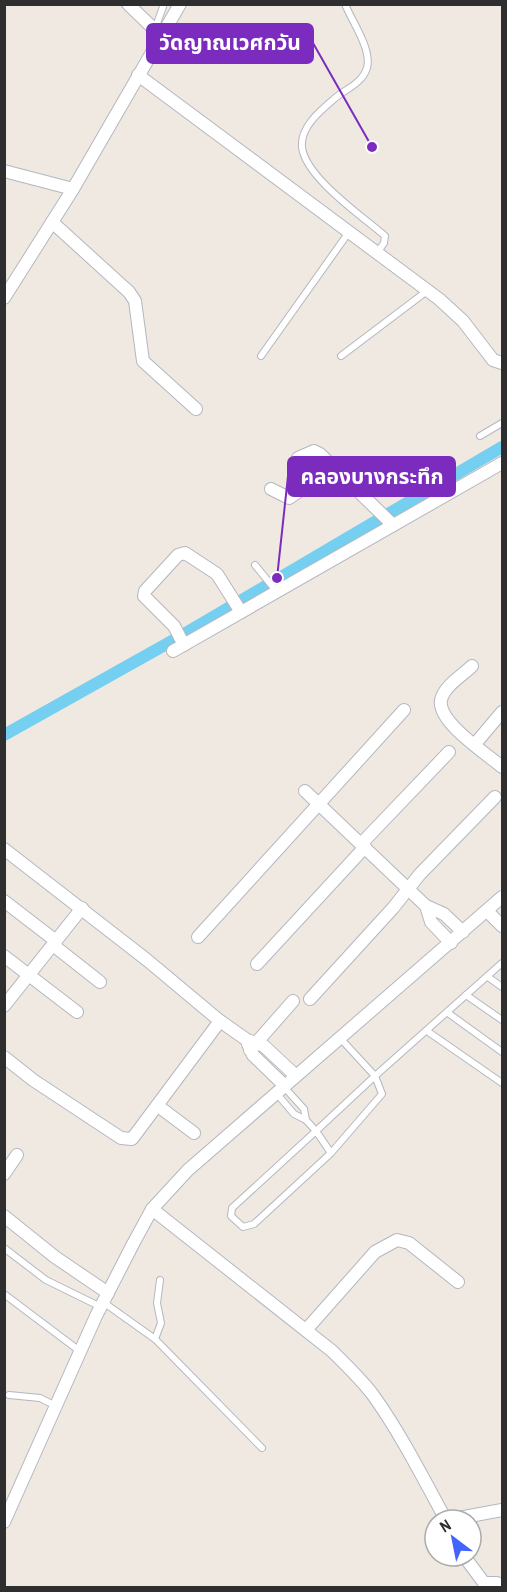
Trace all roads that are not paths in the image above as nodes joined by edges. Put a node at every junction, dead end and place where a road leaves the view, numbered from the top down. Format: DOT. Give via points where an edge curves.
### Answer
graph roads {
  1 [pos="128,4"];
  2 [pos="164,4"];
  3 [pos="180,4"];
  4 [pos="345,4"];
  5 [pos="157,33"];
  6 [pos="138,75"];
  7 [pos="4,171"];
  8 [pos="73,189"];
  9 [pos="52,222"];
  10 [pos="349,232"];
  11 [pos="377,253"];
  12 [pos="428,291"];
  13 [pos="4,298"];
  14 [pos="261,356"];
  15 [pos="341,356"];
  16 [pos="502,363"];
  17 [pos="196,409"];
  18 [pos="502,423"];
  19 [pos="480,436"];
  20 [pos="298,458"];
  21 [pos="502,463"];
  22 [pos="334,467"];
  23 [pos="271,489"];
  24 [pos="390,521"];
  25 [pos="255,565"];
  26 [pos="275,590"];
  27 [pos="240,611"];
  28 [pos="472,666"];
  29 [pos="404,710"];
  30 [pos="502,712"];
  31 [pos="476,744"];
  32 [pos="449,752"];
  33 [pos="502,767"];
  34 [pos="305,791"];
  35 [pos="495,797"];
  36 [pos="318,804"];
  37 [pos="363,845"];
  38 [pos="4,849"];
  39 [pos="409,888"];
  40 [pos="502,897"];
  41 [pos="4,901"];
  42 [pos="426,906"];
  43 [pos="82,909"];
  44 [pos="488,911"];
  45 [pos="502,926"];
  46 [pos="463,932"];
  47 [pos="198,937"];
  48 [pos="55,943"];
  49 [pos="451,943"];
  50 [pos="4,956"];
  51 [pos="502,963"];
  52 [pos="257,964"];
  53 [pos="30,976"];
  54 [pos="488,976"];
  55 [pos="100,981"];
  56 [pos="502,987"];
  57 [pos="466,995"];
  58 [pos="310,999"];
  59 [pos="294,1001"];
  60 [pos="5,1006"];
  61 [pos="77,1012"];
  62 [pos="448,1013"];
  63 [pos="502,1020"];
  64 [pos="220,1021"];
  65 [pos="427,1031"];
  66 [pos="340,1038"];
  67 [pos="251,1044"];
  68 [pos="502,1052"];
  69 [pos="4,1057"];
  70 [pos="296,1076"];
  71 [pos="375,1076"];
  72 [pos="502,1083"];
  73 [pos="282,1089"];
  74 [pos="158,1106"];
  75 [pos="316,1131"];
  76 [pos="194,1133"];
  77 [pos="331,1153"];
  78 [pos="16,1155"];
  79 [pos="4,1174"];
  80 [pos="152,1209"];
  81 [pos="4,1216"];
  82 [pos="4,1248"];
  83 [pos="160,1280"];
  84 [pos="458,1282"];
  85 [pos="4,1294"];
  86 [pos="104,1301"];
  87 [pos="306,1330"];
  88 [pos="155,1339"];
  89 [pos="81,1352"];
  90 [pos="9,1395"];
  91 [pos="56,1406"];
  92 [pos="261,1448"];
  93 [pos="440,1508"];
  94 [pos="502,1510"];
  95 [pos="483,1513"];
  96 [pos="4,1522"];
  97 [pos="472,1568"];
  98 [pos="497,1583"];
  1 -- 5 [label="street"];
  2 -- 5 [label="lane"];
  3 -- 5 [label="street"];
  4 -- 11 [label="lane" via="365,48 367,68 357,83 309,124 302,145 315,173 385,236"];
  5 -- 6 [label="street"];
  6 -- 8 [label="street"];
  6 -- 10 [label="street"];
  7 -- 8 [label="street"];
  8 -- 9 [label="street"];
  9 -- 13 [label="street"];
  9 -- 17 [label="street" via="129,292 135,301 143,361"];
  10 -- 11 [label="street"];
  10 -- 14 [label="lane"];
  11 -- 12 [label="street"];
  12 -- 15 [label="lane"];
  12 -- 16 [label="street" via="463,321 493,360"];
  18 -- 19 [label="lane"];
  20 -- 22 [label="street" via="314,451"];
  21 -- 24 [label="street"];
  22 -- 23 [label="street" via="289,498"];
  22 -- 24 [label="street"];
  24 -- 26 [label="street"];
  25 -- 26 [label="lane"];
  26 -- 27 [label="street"];
  27 -- 27 [label="street" via="180,646 174,626 144,596 178,555 185,553 217,574"];
  28 -- 31 [label="street" via="441,700 446,718"];
  29 -- 36 [label="street"];
  30 -- 31 [label="street"];
  31 -- 33 [label="street"];
  32 -- 37 [label="street"];
  34 -- 36 [label="street"];
  35 -- 39 [label="street"];
  36 -- 37 [label="street"];
  36 -- 47 [label="street"];
  37 -- 39 [label="street"];
  37 -- 52 [label="street"];
  38 -- 43 [label="street"];
  39 -- 42 [label="street"];
  39 -- 58 [label="street"];
  40 -- 44 [label="street"];
  41 -- 48 [label="street"];
  42 -- 46 [label="street" via="444,914"];
  42 -- 49 [label="street" via="431,922"];
  43 -- 48 [label="street"];
  43 -- 64 [label="street"];
  44 -- 45 [label="street"];
  44 -- 46 [label="street"];
  46 -- 49 [label="street"];
  48 -- 53 [label="street"];
  48 -- 55 [label="street"];
  49 -- 66 [label="street"];
  50 -- 53 [label="street"];
  51 -- 54 [label="lane"];
  53 -- 60 [label="street"];
  53 -- 61 [label="street"];
  54 -- 56 [label="lane"];
  54 -- 57 [label="lane"];
  57 -- 62 [label="lane"];
  57 -- 63 [label="lane"];
  59 -- 67 [label="street"];
  62 -- 65 [label="lane"];
  62 -- 68 [label="lane"];
  64 -- 67 [label="street"];
  64 -- 74 [label="street"];
  65 -- 71 [label="lane"];
  65 -- 72 [label="lane"];
  66 -- 70 [label="street"];
  66 -- 71 [label="lane"];
  67 -- 70 [label="street"];
  67 -- 73 [label="street"];
  69 -- 74 [label="street" via="121,1137 132,1139"];
  70 -- 73 [label="street"];
  71 -- 75 [label="lane"];
  71 -- 77 [label="lane" via="382,1094"];
  73 -- 75 [label="lane" via="294,1114"];
  73 -- 80 [label="street" via="188,1170"];
  74 -- 76 [label="street"];
  75 -- 77 [label="lane"];
  75 -- 77 [label="lane" via="232,1208 231,1216 243,1227 254,1224"];
  78 -- 79 [label="street"];
  80 -- 86 [label="street"];
  80 -- 87 [label="street"];
  81 -- 86 [label="street"];
  82 -- 86 [label="lane" via="46,1280"];
  83 -- 88 [label="lane" via="157,1303 161,1323"];
  84 -- 87 [label="street" via="410,1243 397,1240 375,1252"];
  85 -- 89 [label="lane"];
  86 -- 88 [label="lane"];
  86 -- 89 [label="street"];
  87 -- 93 [label="street" via="332,1351 372,1394"];
  88 -- 92 [label="lane"];
  89 -- 91 [label="street"];
  90 -- 91 [label="lane" via="40,1398"];
  91 -- 96 [label="street"];
  94 -- 95 [label="street"];
  97 -- 98 [label="street" via="483,1583"];
}
